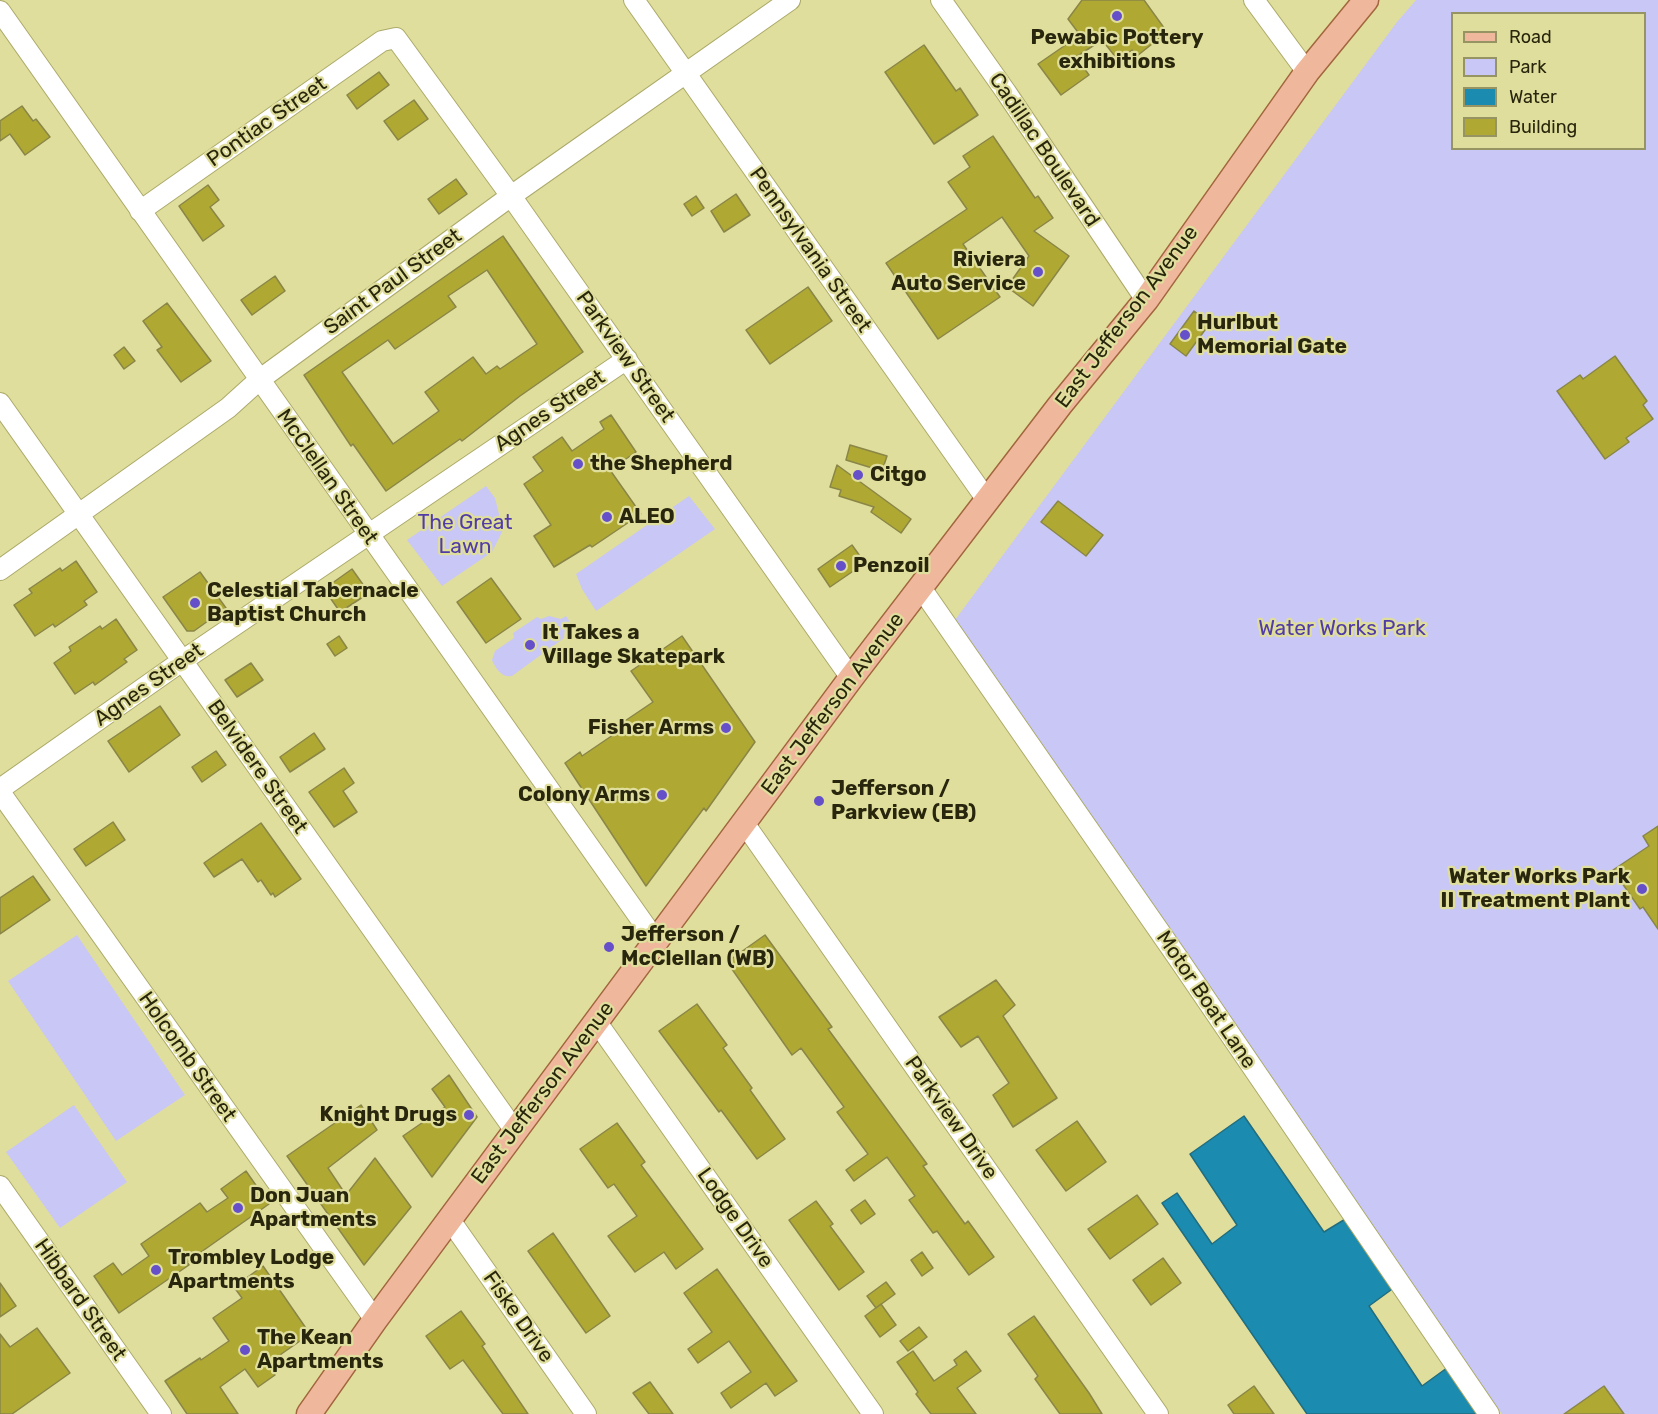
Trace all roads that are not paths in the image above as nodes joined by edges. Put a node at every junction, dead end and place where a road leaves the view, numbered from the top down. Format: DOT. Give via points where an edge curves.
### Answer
graph roads {
  1 [pos="634,0"];
  2 [pos="790,0"];
  3 [pos="941,0"];
  4 [pos="1254,0"];
  5 [pos="1366,0"];
  6 [pos="0,11"];
  7 [pos="396,38"];
  8 [pos="1307,72"];
  9 [pos="686,74"];
  10 [pos="511,195"];
  11 [pos="140,211"];
  12 [pos="1146,300"];
  13 [pos="627,359"];
  14 [pos="259,380"];
  15 [pos="0,403"];
  16 [pos="987,500"];
  17 [pos="78,514"];
  18 [pos="368,535"];
  19 [pos="0,570"];
  20 [pos="921,588"];
  21 [pos="182,661"];
  22 [pos="851,678"];
  23 [pos="0,791"];
  24 [pos="744,823"];
  25 [pos="656,941"];
  26 [pos="596,1021"];
  27 [pos="515,1131"];
  28 [pos="0,1186"];
  29 [pos="450,1220"];
  30 [pos="375,1320"];
  31 [pos="161,1414"];
  32 [pos="309,1414"];
  33 [pos="586,1414"];
  34 [pos="873,1414"];
  35 [pos="1158,1414"];
  36 [pos="1489,1414"];
  1 -- 9 [label="street, Pennsylvania Street"];
  2 -- 9 [label="street, Saint Paul Street"];
  3 -- 12 [label="street, Cadillac Boulevard"];
  4 -- 8 [label="street"];
  5 -- 8 [label="main road, East Jefferson Avenue"];
  6 -- 11 [label="street, McClellan Street"];
  7 -- 10 [label="street, Parkview Street"];
  7 -- 11 [label="street, Pontiac Street" via="382,41"];
  8 -- 12 [label="main road, East Jefferson Avenue"];
  9 -- 10 [label="street, Saint Paul Street"];
  9 -- 16 [label="street, Pennsylvania Street"];
  10 -- 13 [label="street, Parkview Street"];
  10 -- 14 [label="street, Saint Paul Street"];
  11 -- 14 [label="street, McClellan Street"];
  12 -- 16 [label="main road, East Jefferson Avenue"];
  13 -- 18 [label="street, Agnes Street"];
  13 -- 22 [label="street, Parkview Street"];
  14 -- 17 [label="street, Saint Paul Street" via="228,408"];
  14 -- 18 [label="street, McClellan Street"];
  15 -- 17 [label="street, Belvidere Street"];
  16 -- 20 [label="main road, East Jefferson Avenue"];
  17 -- 19 [label="street, Saint Paul Street"];
  17 -- 21 [label="street, Belvidere Street"];
  18 -- 21 [label="street, Agnes Street"];
  18 -- 25 [label="street, McClellan Street"];
  20 -- 22 [label="main road, East Jefferson Avenue"];
  20 -- 36 [label="street, Motor Boat Lane"];
  21 -- 23 [label="street, Agnes Street"];
  21 -- 27 [label="street, Belvidere Street"];
  22 -- 24 [label="main road, East Jefferson Avenue"];
  23 -- 30 [label="street, Holcomb Street"];
  24 -- 25 [label="main road, East Jefferson Avenue"];
  24 -- 35 [label="street, Parkview Drive"];
  25 -- 26 [label="main road, East Jefferson Avenue"];
  26 -- 27 [label="main road, East Jefferson Avenue"];
  26 -- 34 [label="street, Lodge Drive"];
  27 -- 29 [label="main road, East Jefferson Avenue"];
  28 -- 31 [label="street, Hibbard Street"];
  29 -- 30 [label="main road, East Jefferson Avenue"];
  29 -- 33 [label="street, Fiske Drive"];
  30 -- 32 [label="main road, East Jefferson Avenue"];
}
